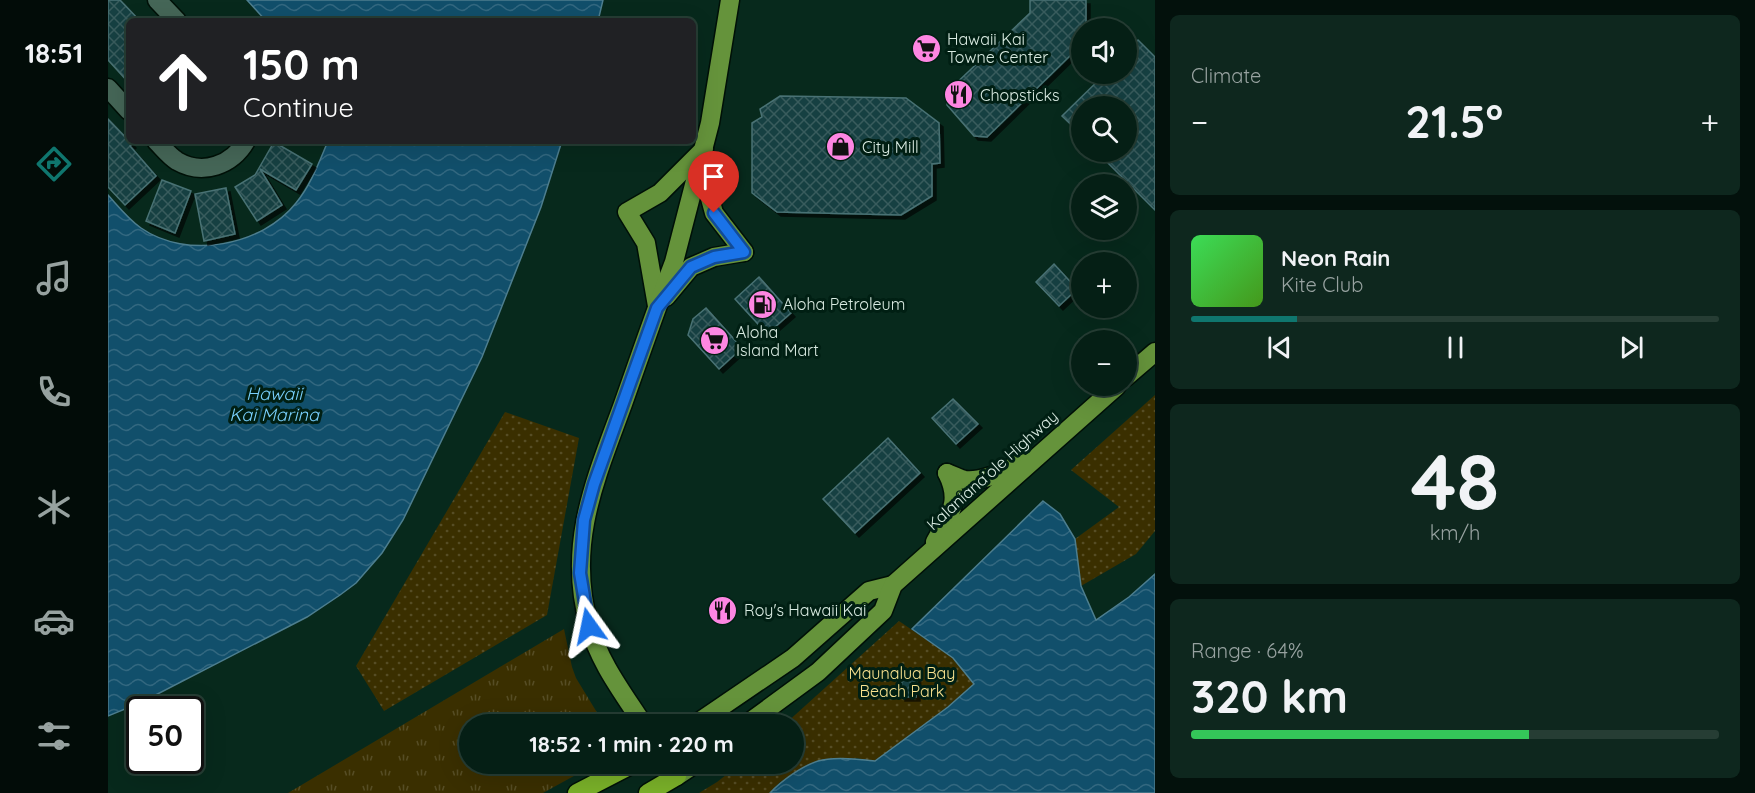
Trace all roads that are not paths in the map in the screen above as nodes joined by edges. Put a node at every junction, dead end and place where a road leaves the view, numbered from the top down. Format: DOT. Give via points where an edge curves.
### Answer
graph roads {
  1 [pos="157,0"];
  2 [pos="730,0"];
  3 [pos="174,18"];
  4 [pos="108,88"];
  5 [pos="126,108"];
  6 [pos="159,144"];
  7 [pos="244,144"];
  8 [pos="704,149"];
  9 [pos="657,308"];
  10 [pos="1155,352"];
  11 [pos="1137,368"];
  12 [pos="1106,396"];
  13 [pos="1036,457"];
  14 [pos="931,552"];
  15 [pos="893,585"];
  16 [pos="636,714"];
  17 [pos="711,714"];
  18 [pos="761,714"];
  19 [pos="614,774"];
  20 [pos="669,774"];
  21 [pos="577,793"];
  22 [pos="648,793"];
  1 -- 3 [label="street"];
  2 -- 8 [label="main road"];
  4 -- 5 [label="street"];
  6 -- 7 [label="street" via="176,160 200,168 222,164"];
  8 -- 9 [label="main road" via="674,262"];
  8 -- 9 [label="main road" via="660,193 627,212 646,243"];
  8 -- 9 [label="main road" via="714,213 744,252 714,257 691,267"];
  9 -- 16 [label="main road" via="588,502 580,555 583,600 595,643"];
  10 -- 11 [label="main road"];
  12 -- 13 [label="main road, Kalaniana’ole Highway"];
  13 -- 14 [label="main road, Kalaniana’ole Highway"];
  13 -- 14 [label="main road" via="988,477 965,480 947,473 955,498"];
  14 -- 15 [label="main road, Kalaniana’ole Highway"];
  15 -- 17 [label="main road, Kalaniana’ole Highway" via="869,591 793,658"];
  15 -- 18 [label="main road, Kalaniana’ole Highway" via="883,611 818,672"];
  19 -- 21 [label="highway"];
  20 -- 22 [label="highway"];
}
